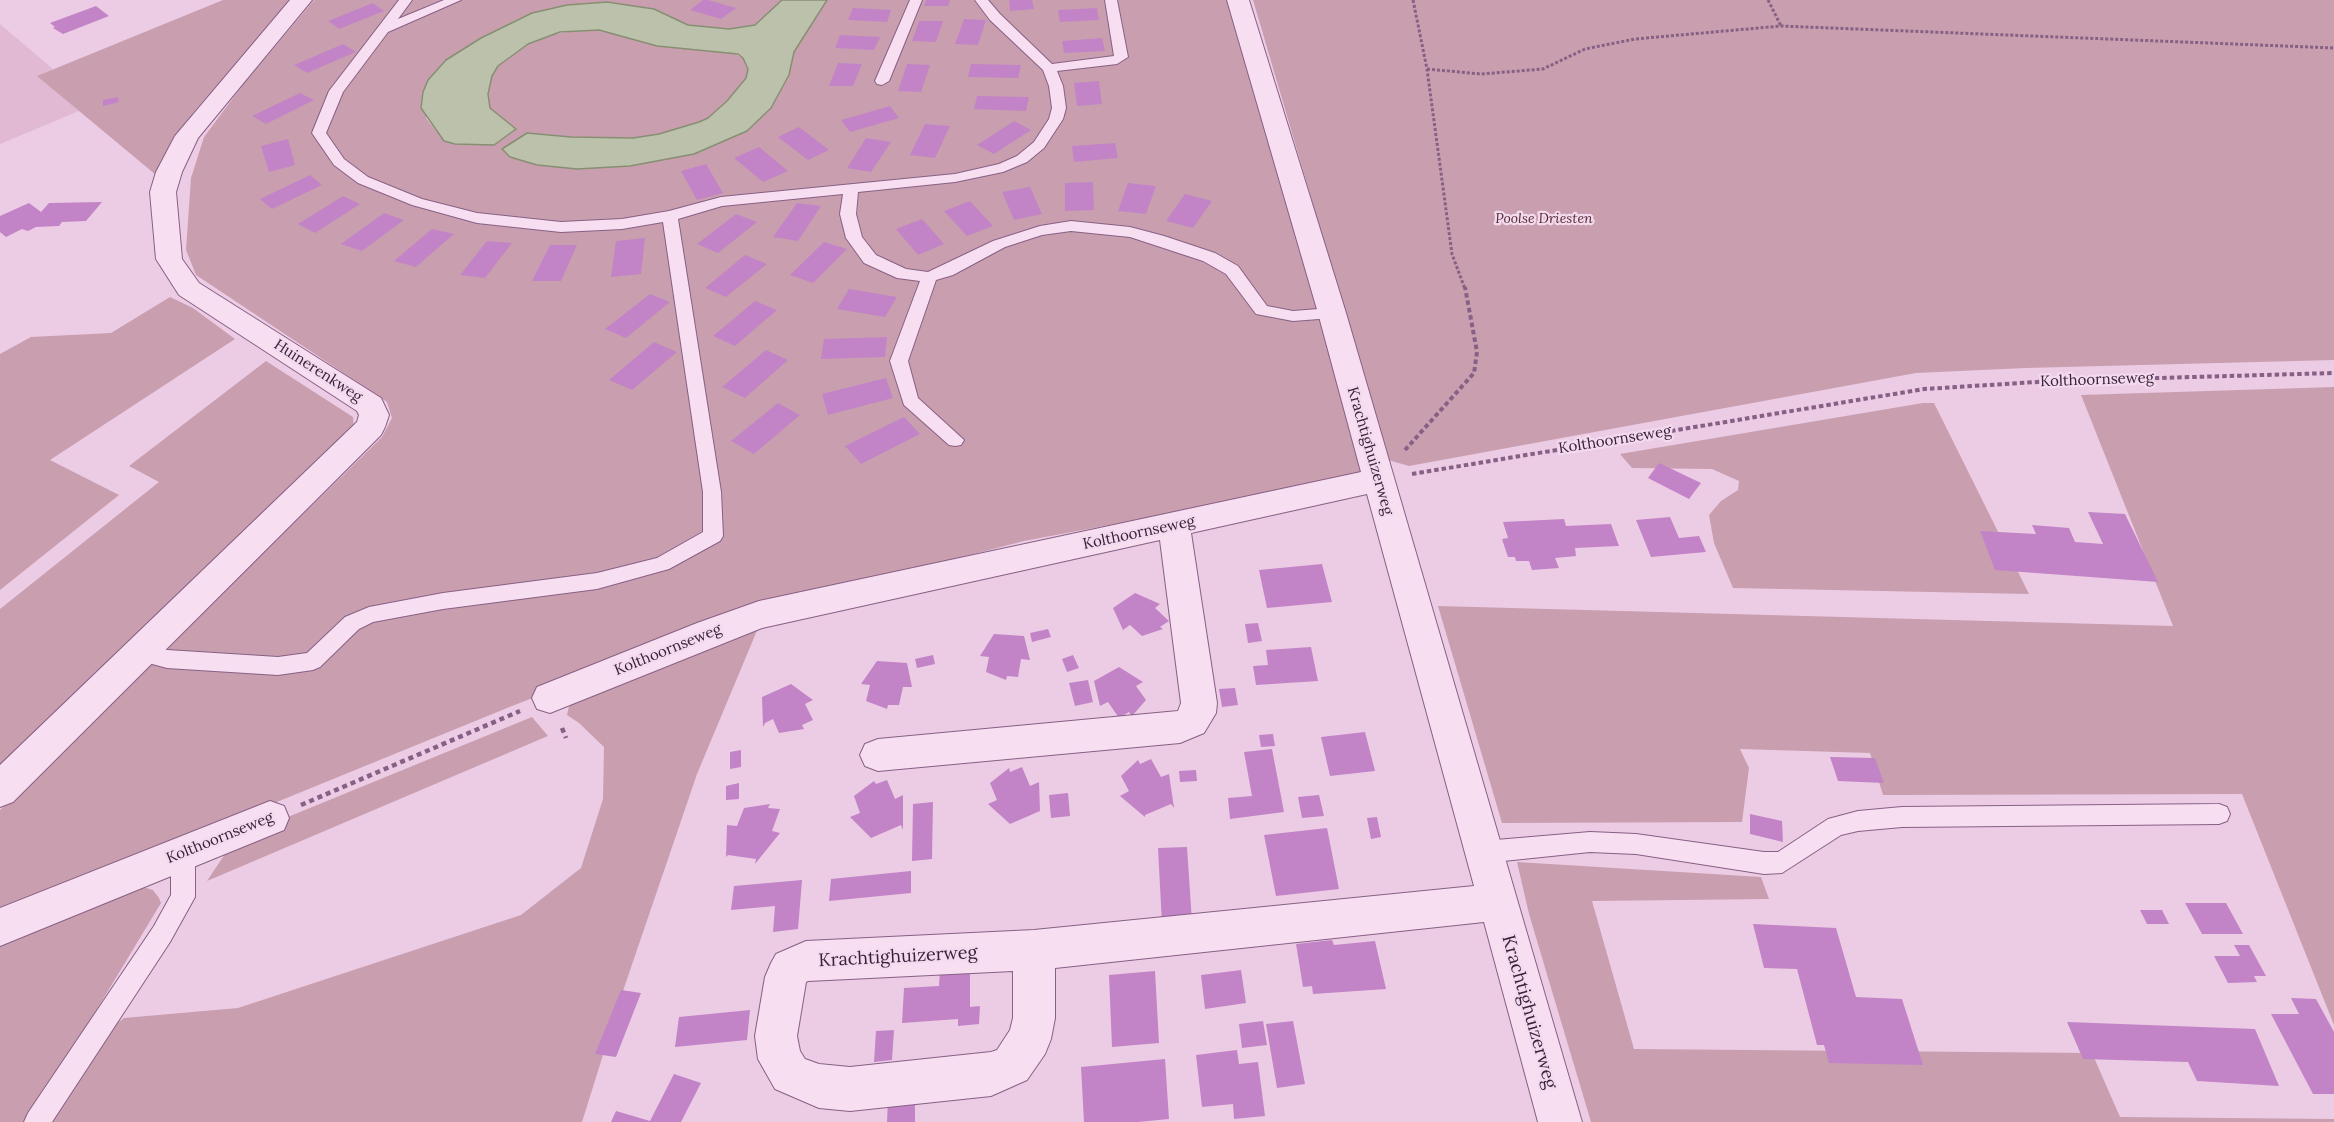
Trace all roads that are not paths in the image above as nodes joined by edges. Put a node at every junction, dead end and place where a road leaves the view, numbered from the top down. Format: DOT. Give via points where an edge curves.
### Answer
graph roads {
  1 [pos="301,0"];
  2 [pos="406,0"];
  3 [pos="455,0"];
  4 [pos="916,0"];
  5 [pos="981,0"];
  6 [pos="1111,0"];
  7 [pos="1238,0"];
  8 [pos="385,29"];
  9 [pos="1049,68"];
  10 [pos="882,81"];
  11 [pos="851,187"];
  12 [pos="670,216"];
  13 [pos="929,277"];
  14 [pos="1332,313"];
  15 [pos="955,440"];
  16 [pos="1378,480"];
  17 [pos="1174,526"];
  18 [pos="141,653"];
  19 [pos="550,698"];
  20 [pos="878,755"];
  21 [pos="0,790"];
  22 [pos="2218,814"];
  23 [pos="270,818"];
  24 [pos="1484,852"];
  25 [pos="183,854"];
  26 [pos="1498,902"];
  27 [pos="0,927"];
  28 [pos="1034,950"];
  29 [pos="37,1122"];
  30 [pos="1560,1122"];
  1 -- 18 [label="street, Huinerenkweg" via="187,136 163,192 169,259 189,289 370,405 374,415 359,439"];
  2 -- 8 [label="lane"];
  3 -- 8 [label="lane"];
  4 -- 10 [label="lane"];
  5 -- 9 [label="lane"];
  6 -- 9 [label="lane" via="1121,57"];
  7 -- 14 [label="street, Krachtighuizerweg"];
  8 -- 12 [label="lane" via="336,91 319,133 339,162 363,180 417,202 477,218 561,227 622,225"];
  9 -- 11 [label="lane" via="1056,86 1056,119 1039,145 1022,159 1003,168 954,178"];
  11 -- 12 [label="lane" via="721,202"];
  11 -- 13 [label="lane" via="849,214 854,238 870,259 903,274"];
  12 -- 18 [label="lane" via="712,492 713,536 662,564 597,581 369,615 352,623 313,661 278,666 166,660"];
  13 -- 14 [label="lane" via="947,272 999,244 1041,231 1094,227 1158,239 1209,257 1232,270 1262,310 1293,316"];
  13 -- 15 [label="lane" via="898,360 910,401"];
  14 -- 16 [label="street, Krachtighuizerweg"];
  16 -- 17 [label="street, Kolthoornseweg"];
  16 -- 24 [label="street, Krachtighuizerweg"];
  17 -- 19 [label="street, Kolthoornseweg" via="759,615"];
  17 -- 20 [label="street" via="1200,703 1191,722 1180,727"];
  18 -- 21 [label="street, Huinerenkweg"];
  22 -- 24 [label="lane" via="1858,820 1836,826 1782,862 1764,863 1590,842"];
  23 -- 25 [label="street, Kolthoornseweg"];
  24 -- 26 [label="street, Krachtighuizerweg"];
  25 -- 27 [label="street, Kolthoornseweg"];
  25 -- 29 [label="lane" via="183,897"];
  26 -- 28 [label="street, Krachtighuizerweg"];
  26 -- 30 [label="street, Krachtighuizerweg"];
  28 -- 28 [label="street, Krachtighuizerweg" via="1032,1029 1030,1039 1012,1065 991,1074 850,1089 819,1086 790,1074 780,1059 776,1036 786,977 798,963"];
}
